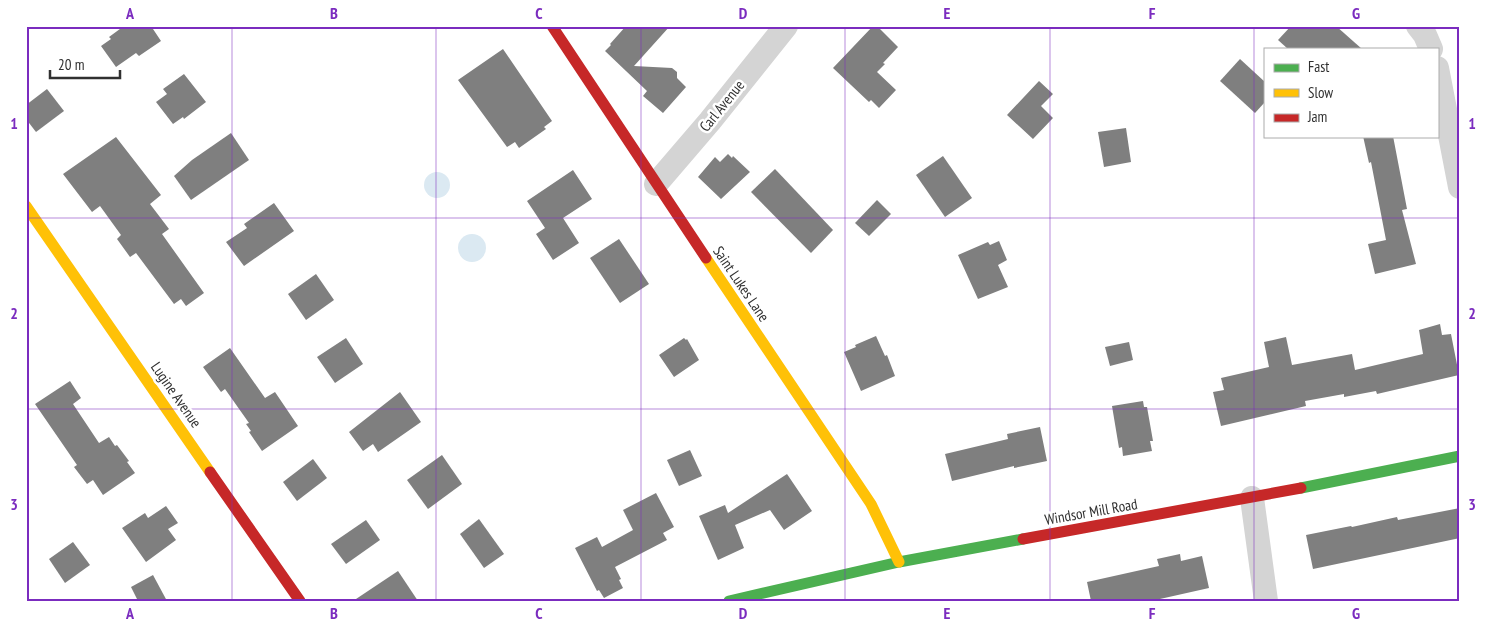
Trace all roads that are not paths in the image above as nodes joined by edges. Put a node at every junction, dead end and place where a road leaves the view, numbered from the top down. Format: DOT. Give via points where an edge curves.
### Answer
graph roads {
  1 [pos="552,26"];
  2 [pos="786,26"];
  3 [pos="1418,26"];
  4 [pos="1431,48"];
  5 [pos="1438,73"];
  6 [pos="656,184"];
  7 [pos="1460,187"];
  8 [pos="26,206"];
  9 [pos="1460,456"];
  10 [pos="1252,498"];
  11 [pos="899,562"];
  12 [pos="300,601"];
  13 [pos="729,601"];
  14 [pos="1266,601"];
  1 -- 6 [label="street, Saint Lukes Lane"];
  2 -- 6 [label="street, Carl Avenue"];
  3 -- 4 [label="street"];
  5 -- 7 [label="street"];
  6 -- 11 [label="street, Saint Lukes Lane" via="871,504"];
  8 -- 12 [label="street, Lugine Avenue"];
  9 -- 10 [label="street, Windsor Mill Road"];
  10 -- 11 [label="street, Windsor Mill Road"];
  10 -- 14 [label="street"];
  11 -- 13 [label="street, Windsor Mill Road"];
}
